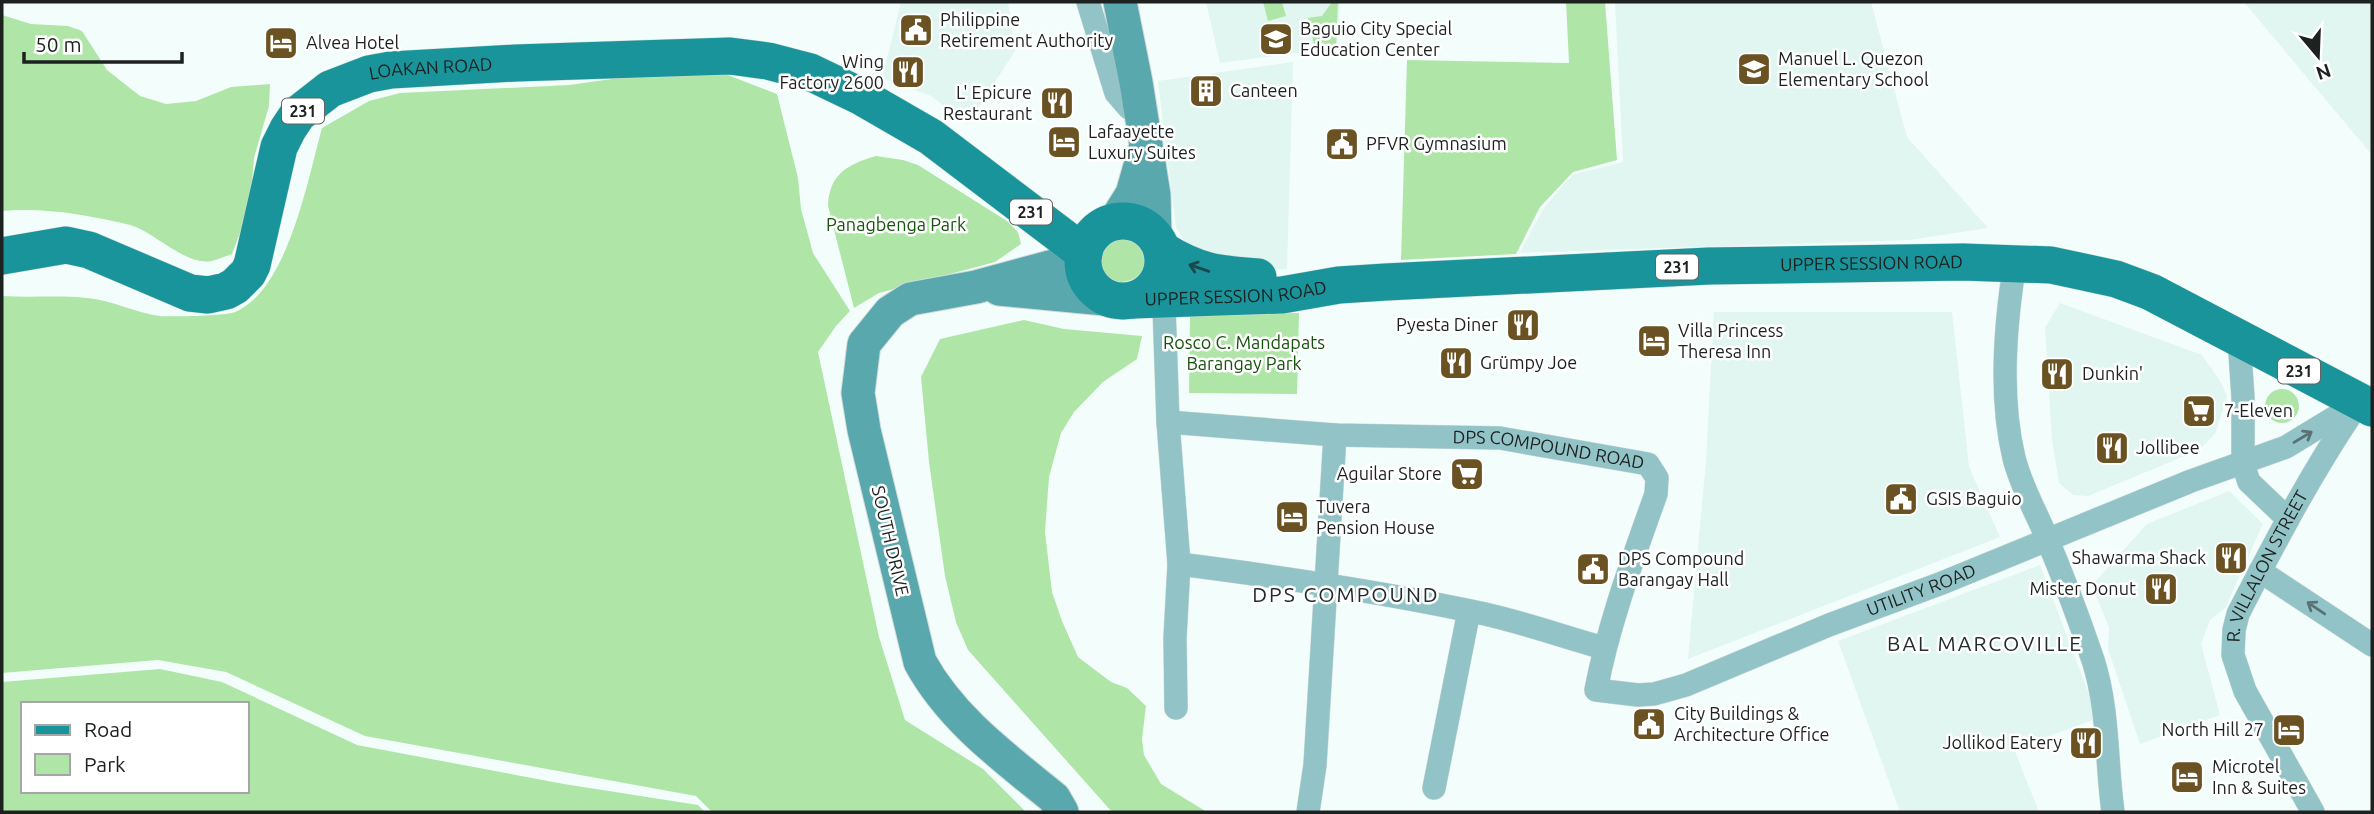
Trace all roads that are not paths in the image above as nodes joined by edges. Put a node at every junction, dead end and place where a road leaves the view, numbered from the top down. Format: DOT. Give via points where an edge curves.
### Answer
graph roads {
  1 [pos="1088,2"];
  2 [pos="1120,2"];
  3 [pos="1140,113"];
  4 [pos="1145,146"];
  5 [pos="1094,241"];
  6 [pos="2,256"];
  7 [pos="2015,263"];
  8 [pos="1148,277"];
  9 [pos="1339,285"];
  10 [pos="976,287"];
  11 [pos="2239,338"];
  12 [pos="2366,405"];
  13 [pos="1168,422"];
  14 [pos="1335,435"];
  15 [pos="2243,464"];
  16 [pos="2288,519"];
  17 [pos="2047,539"];
  18 [pos="1179,564"];
  19 [pos="2260,571"];
  20 [pos="1326,583"];
  21 [pos="1469,611"];
  22 [pos="2372,645"];
  23 [pos="1604,648"];
  24 [pos="1596,690"];
  25 [pos="1176,708"];
  26 [pos="1434,788"];
  27 [pos="1062,812"];
  28 [pos="1308,812"];
  29 [pos="2113,812"];
  30 [pos="2314,812"];
  1 -- 3 [label="street" via="1116,93"];
  2 -- 3 [label="main road"];
  3 -- 4 [label="main road"];
  4 -- 5 [label="main road" via="1137,183"];
  4 -- 8 [label="main road" via="1154,195"];
  5 -- 6 [label="main road, LOAKAN ROAD / 231" via="860,96 810,72 730,56 391,70 330,89 298,114 288,129 279,147 253,265 242,281 226,291 190,293 89,250 66,245"];
  5 -- 8 [label="main road, 231" via="1136,223 1147,228"];
  5 -- 8 [label="main road, 231" via="1085,273 1099,293"];
  5 -- 10 [label="main road, SOUTH DRIVE"];
  7 -- 9 [label="main road, UPPER SESSION ROAD / 231" via="1709,266"];
  7 -- 11 [label="main road, UPPER SESSION ROAD / 231" via="2051,265 2116,279"];
  7 -- 17 [label="street" via="2006,358 2009,420 2022,485"];
  9 -- 8 [label="main road, UPPER SESSION ROAD / 231, one-way" via="1197,269"];
  8 -- 9 [label="main road, UPPER SESSION ROAD / 231" via="1282,295"];
  8 -- 10 [label="main road, SOUTH DRIVE"];
  8 -- 13 [label="street"];
  10 -- 27 [label="main road, SOUTH DRIVE" via="910,299 890,312 864,344 858,393 862,418 920,662 953,711 1054,799"];
  11 -- 12 [label="main road, UPPER SESSION ROAD / 231"];
  11 -- 15 [label="street"];
  15 -- 12 [label="street, UTILITY ROAD, one-way"];
  12 -- 16 [label="street, R. VILLALON STREET" via="2319,464"];
  13 -- 14 [label="street, DPS COMPOUND ROAD"];
  13 -- 18 [label="street"];
  14 -- 20 [label="street"];
  14 -- 23 [label="street, DPS COMPOUND ROAD" via="1500,438 1648,464 1657,478 1657,494"];
  15 -- 16 [label="street" via="2249,482"];
  15 -- 17 [label="street, UTILITY ROAD"];
  16 -- 19 [label="street, R. VILLALON STREET"];
  17 -- 24 [label="street, UTILITY ROAD" via="1671,690 1638,695"];
  17 -- 29 [label="street" via="2103,699"];
  18 -- 20 [label="street"];
  18 -- 25 [label="street"];
  22 -- 19 [label="street, one-way"];
  19 -- 30 [label="street, R. VILLALON STREET" via="2238,614 2233,655 2245,691"];
  20 -- 21 [label="street"];
  20 -- 28 [label="street"];
  21 -- 23 [label="street"];
  21 -- 26 [label="street"];
  23 -- 24 [label="street, DPS COMPOUND ROAD"];
}
